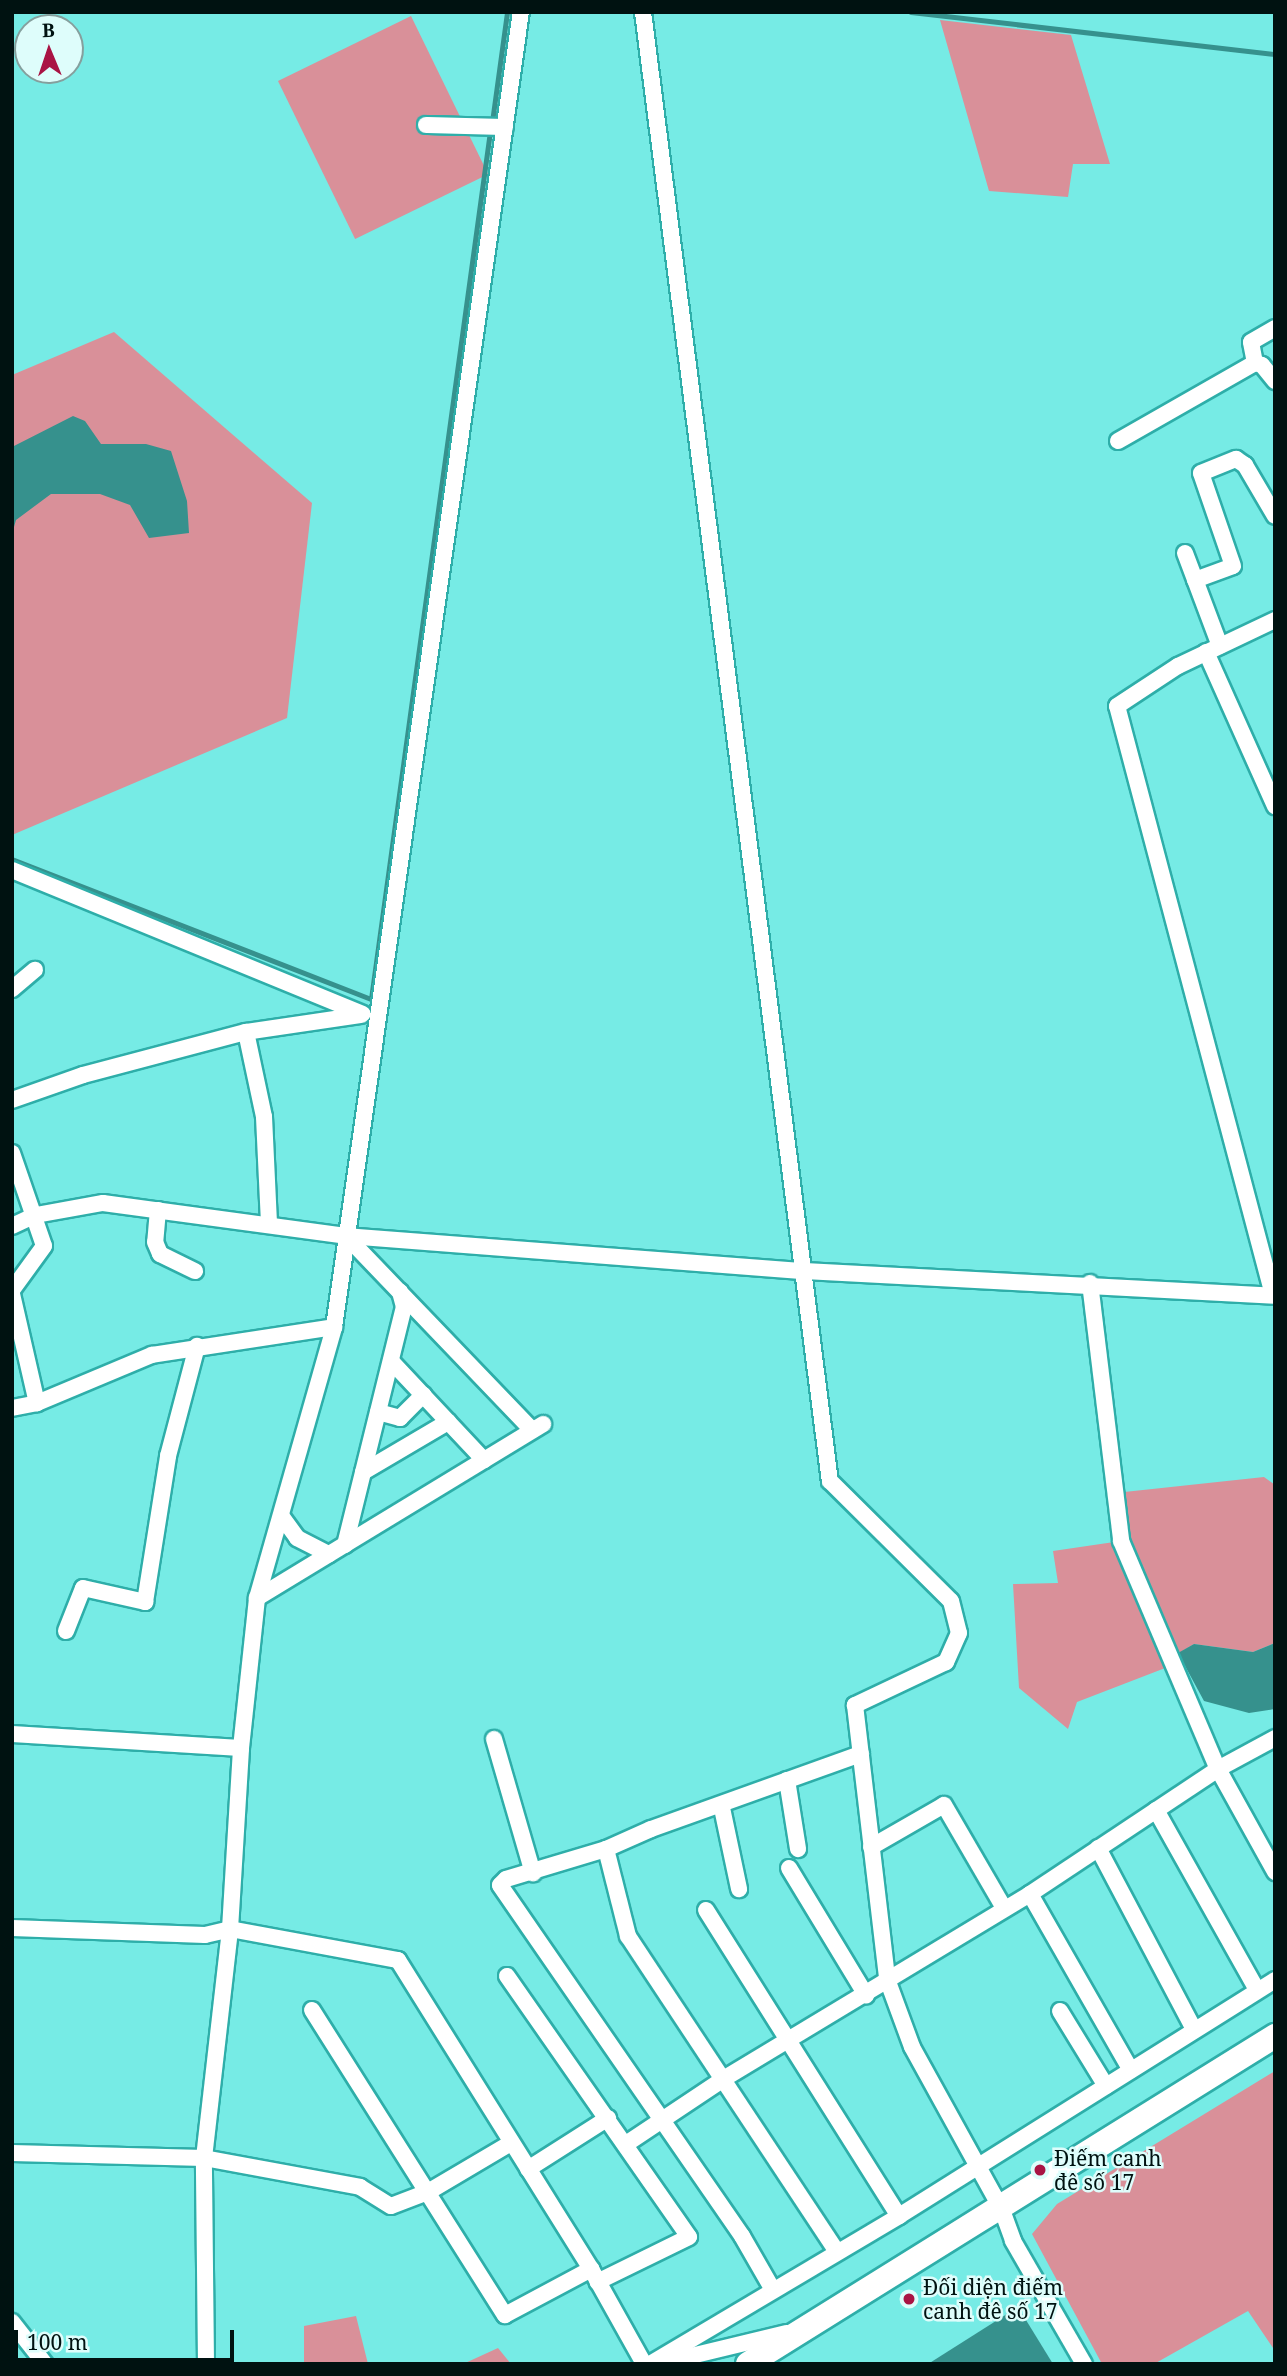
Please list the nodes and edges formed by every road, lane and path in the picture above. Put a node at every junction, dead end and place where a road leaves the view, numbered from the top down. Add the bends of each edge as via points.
1 (522, 12) edge
2 (643, 12) edge
3 (426, 125) dead end
4 (496, 127) junction
5 (1275, 328) edge
6 (1255, 363) junction
7 (1275, 381) edge
8 (1118, 441) dead end
9 (1275, 516) edge
10 (1185, 553) dead end
11 (1195, 580) junction
12 (1275, 621) edge
13 (1213, 649) junction
14 (1275, 806) edge
15 (12, 870) edge
16 (35, 970) dead end
17 (12, 989) edge
18 (370, 1015) junction
19 (246, 1032) junction
20 (12, 1100) edge
21 (12, 1153) edge
22 (158, 1210) junction
23 (36, 1215) junction
24 (269, 1225) junction
25 (12, 1226) edge
26 (346, 1236) junction
27 (195, 1271) dead end
28 (803, 1271) junction
29 (1090, 1283) junction
30 (12, 1292) edge
31 (400, 1292) junction
32 (1274, 1295) edge
33 (334, 1327) junction
34 (197, 1346) junction
35 (391, 1361) junction
36 (423, 1395) junction
37 (37, 1403) junction
38 (12, 1408) edge
39 (378, 1412) junction
40 (400, 1418) junction
41 (448, 1422) junction
42 (411, 1444) junction
43 (484, 1460) junction
44 (363, 1472) junction
45 (282, 1517) junction
46 (345, 1545) junction
47 (329, 1554) junction
48 (257, 1598) junction
49 (66, 1631) dead end
50 (12, 1734) edge
51 (1275, 1738) edge
52 (494, 1739) dead end
53 (241, 1748) junction
54 (861, 1754) junction
55 (1218, 1769) junction
56 (787, 1780) junction
57 (722, 1808) junction
58 (1156, 1810) junction
59 (871, 1847) junction
60 (1098, 1848) junction
61 (606, 1849) junction
62 (798, 1849) dead end
63 (789, 1868) dead end
64 (1275, 1872) edge
65 (533, 1873) junction
66 (739, 1889) dead end
67 (1030, 1894) junction
68 (1004, 1908) junction
69 (706, 1910) dead end
70 (12, 1928) edge
71 (230, 1929) junction
72 (507, 1976) dead end
73 (887, 1979) junction
74 (1275, 1980) edge
75 (1257, 1990) junction
76 (866, 1995) junction
77 (312, 2010) dead end
78 (1059, 2011) dead end
79 (1194, 2029) junction
80 (1275, 2036) edge
81 (787, 2040) junction
82 (1131, 2070) junction
83 (725, 2078) junction
84 (1106, 2086) junction
85 (608, 2118) junction
86 (662, 2119) junction
87 (511, 2143) junction
88 (626, 2144) junction
89 (12, 2153) edge
90 (204, 2158) junction
91 (978, 2164) junction
92 (527, 2169) junction
93 (428, 2192) junction
94 (1002, 2210) junction
95 (899, 2216) junction
96 (837, 2252) junction
97 (594, 2276) junction
98 (773, 2290) junction
99 (12, 2322) edge
100 (806, 2329) junction
101 (46, 2364) edge
102 (206, 2364) edge
103 (644, 2364) edge
104 (650, 2364) edge
105 (656, 2364) edge
106 (748, 2364) edge
107 (1084, 2364) edge

1 - 4 street
2 - 28 street
3 - 4 street
4 - 18 street
5 - 6 street via 1251,342
6 - 7 street
6 - 8 street
9 - 11 street via 1250,471 1236,459 1201,473 1225,531 1233,566
10 - 11 street
11 - 13 street
12 - 13 street
13 - 14 street
13 - 32 street via 1137,690 1117,706
15 - 18 street
16 - 17 street
18 - 19 street
18 - 26 street
19 - 20 street via 83,1075
19 - 24 street via 255,1059 265,1129
21 - 23 street
22 - 23 street via 103,1203
22 - 24 street
22 - 27 street via 155,1242 160,1254
23 - 25 street
23 - 30 street via 44,1246
24 - 26 street
26 - 28 street
26 - 31 street
26 - 33 street
28 - 29 street
28 - 54 street via 830,1481 951,1601 959,1633 946,1662 855,1705
29 - 32 street
29 - 55 street via 1121,1541
30 - 37 street
31 - 35 street via 404,1307
31 - 43 street via 537,1427
33 - 34 street
33 - 45 street
34 - 37 street via 152,1354
34 - 49 street via 168,1456 145,1602 83,1588
35 - 36 street
35 - 39 street
36 - 40 street
36 - 41 street
37 - 38 street
39 - 40 street
39 - 44 street
40 - 42 street
41 - 42 street
41 - 43 street
42 - 44 street
43 - 46 street
44 - 46 street
45 - 47 street via 297,1538
45 - 48 street
46 - 47 street
47 - 48 street
48 - 53 street
50 - 53 street
51 - 55 street
52 - 65 street
53 - 71 street
54 - 56 street
54 - 59 street
55 - 58 street
55 - 64 street
56 - 57 street
56 - 62 street
57 - 61 street via 683,1818
57 - 66 street
58 - 60 street
58 - 75 street
59 - 68 street via 944,1805
59 - 73 street
60 - 67 street
60 - 79 street
61 - 65 street
61 - 83 street via 628,1936
63 - 76 street
65 - 86 street via 506,1879 501,1888
67 - 68 street
67 - 82 street
68 - 73 street
69 - 81 street
70 - 71 street via 205,1935
71 - 87 street via 398,1960
71 - 90 street
72 - 85 street
73 - 76 street
73 - 91 street via 912,2047
74 - 75 street
75 - 79 street
76 - 81 street
77 - 93 street
78 - 84 street
79 - 82 street
80 - 94 main road
81 - 83 street
81 - 95 street
82 - 84 street
83 - 86 street
83 - 96 street
84 - 91 street
85 - 88 street
85 - 92 street
86 - 88 street
86 - 98 street
87 - 92 street
87 - 93 street
88 - 97 street via 689,2237
89 - 90 street
90 - 93 street via 360,2187 391,2206
90 - 102 street
91 - 94 street
91 - 95 street
92 - 97 street
93 - 97 street via 505,2315
94 - 100 main road
94 - 107 street via 1013,2241
95 - 96 street
96 - 98 street
97 - 103 street
98 - 104 street
99 - 101 street
100 - 105 street
100 - 106 main road

